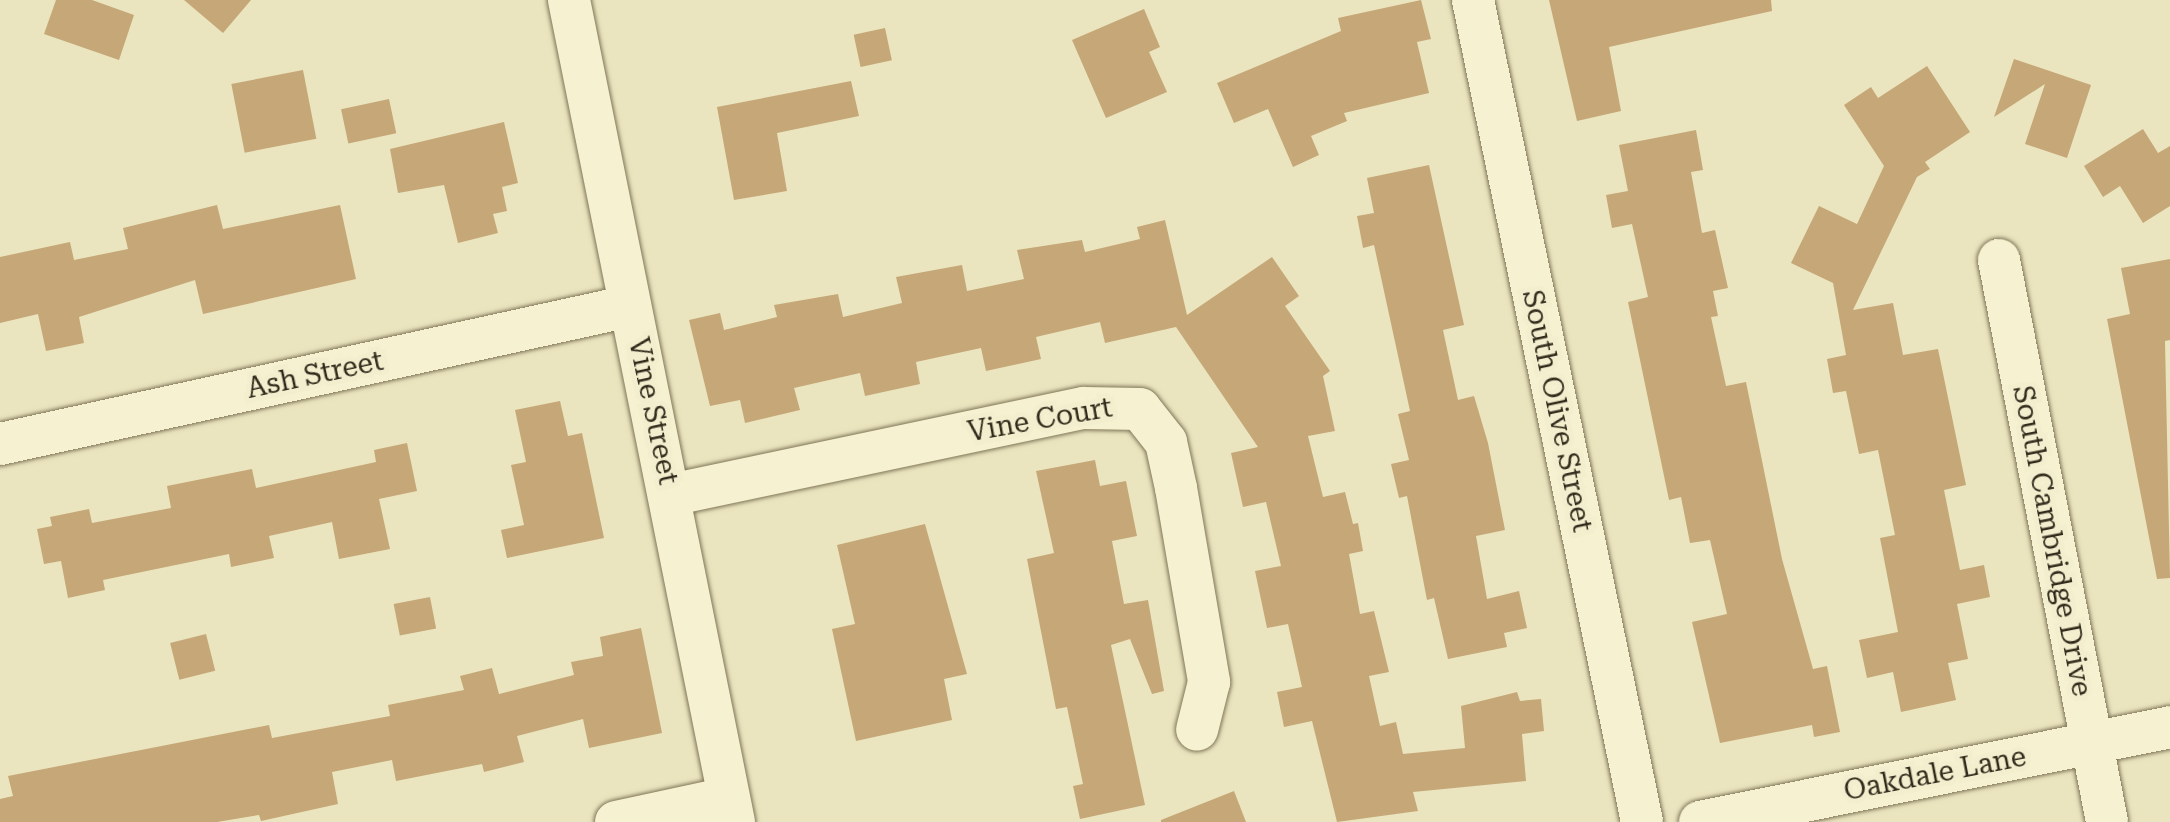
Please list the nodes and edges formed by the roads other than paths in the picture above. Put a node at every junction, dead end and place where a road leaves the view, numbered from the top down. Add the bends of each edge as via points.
1 (568, 0) edge
2 (1473, 0) edge
3 (1998, 260) dead end
4 (630, 306) junction
5 (0, 444) edge
6 (670, 495) junction
7 (2170, 727) edge
8 (1196, 730) dead end
9 (2091, 743) junction
10 (731, 810) edge
11 (616, 822) edge
12 (1642, 822) edge
13 (1700, 822) edge
14 (2106, 822) edge

1 - 4 street, Vine Street
2 - 12 street, South Olive Street
3 - 9 street, South Cambridge Drive
4 - 5 street, Ash Street
4 - 6 street, Vine Street
6 - 8 street, Vine Court via 1084,408 1140,409 1166,442 1179,508 1209,682
6 - 10 street, Vine Street
7 - 9 street, Oakdale Lane
9 - 13 street, Oakdale Lane
9 - 14 street, South Cambridge Drive
10 - 11 street

